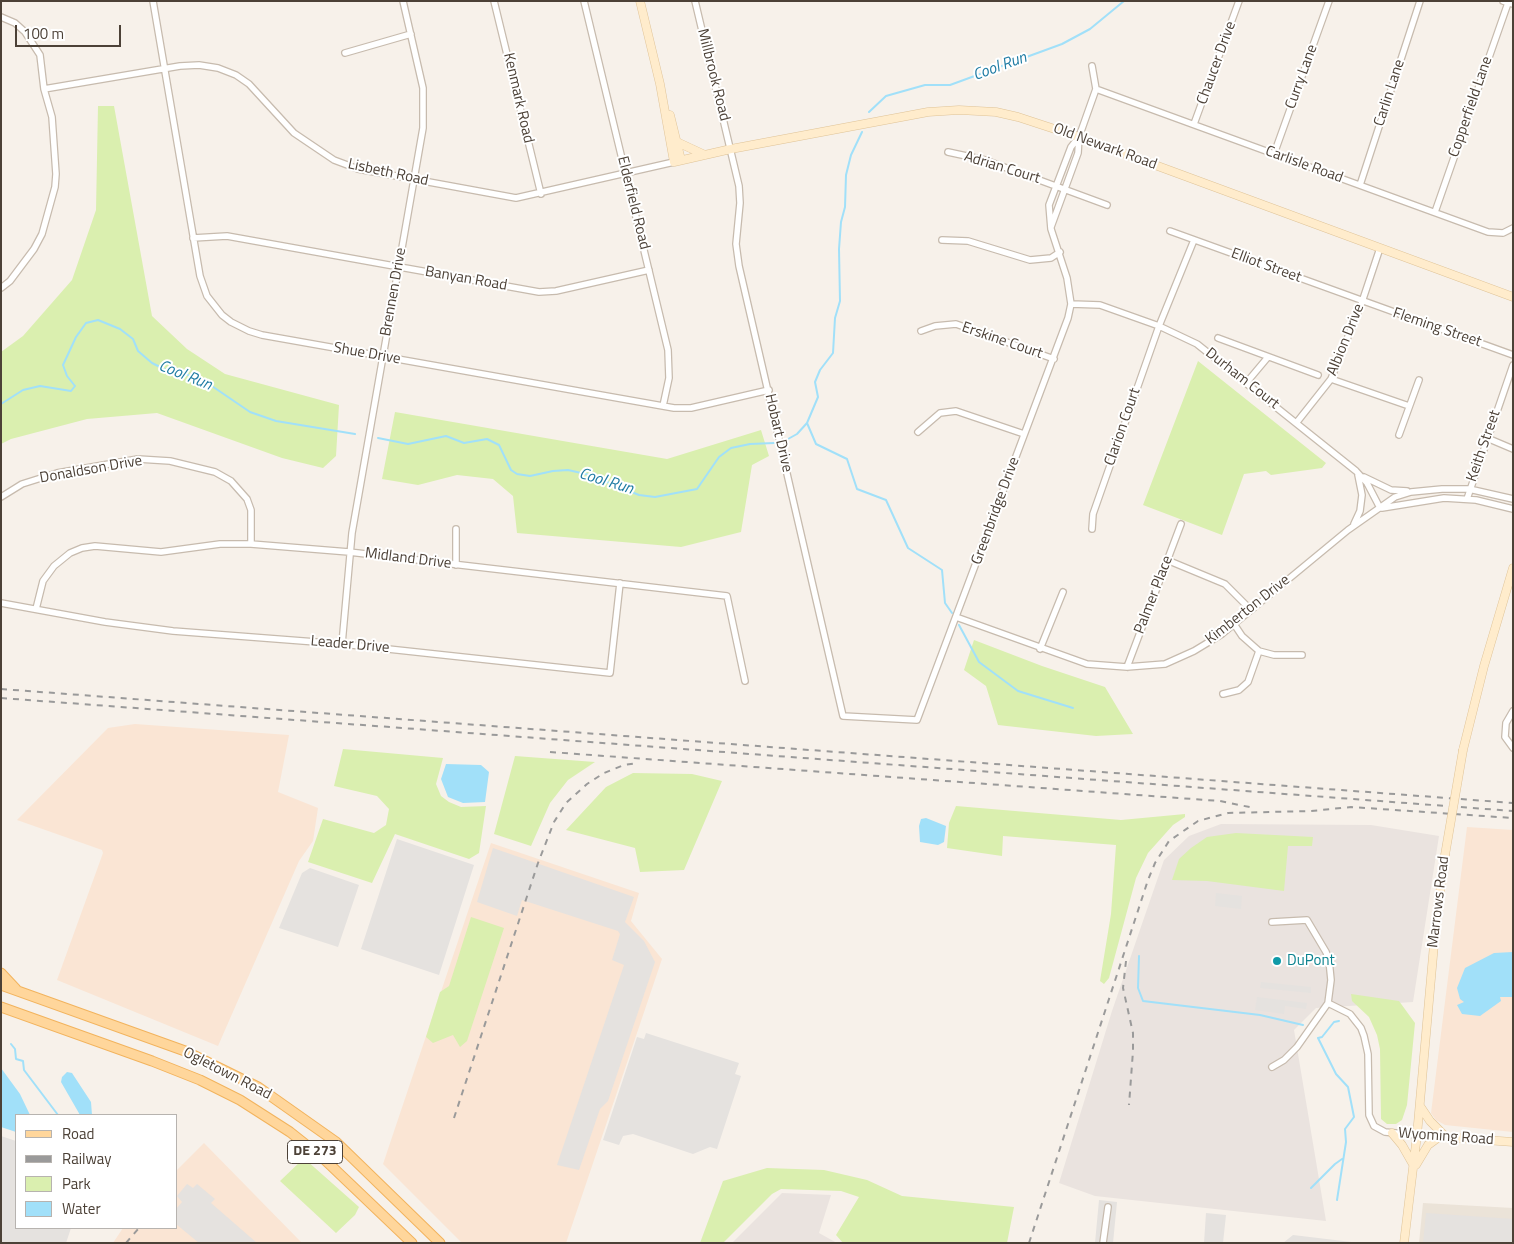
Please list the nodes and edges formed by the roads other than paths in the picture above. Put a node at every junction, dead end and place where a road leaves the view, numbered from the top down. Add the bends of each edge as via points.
1 (153, 1) edge
2 (403, 1) edge
3 (494, 1) edge
4 (584, 1) edge
5 (640, 1) edge
6 (695, 1) edge
7 (1239, 1) edge
8 (1329, 1) edge
9 (1420, 1) edge
10 (1508, 3) edge
11 (1, 17) edge
12 (411, 34) junction
13 (346, 53) dead end
14 (1092, 66) dead end
15 (164, 68) junction
16 (660, 84) junction
17 (44, 89) junction
18 (1096, 89) junction
19 (1194, 124) junction
20 (1079, 136) junction
21 (677, 142) junction
22 (731, 149) junction
23 (948, 152) dead end
24 (1274, 154) junction
25 (704, 155) junction
26 (677, 161) junction
27 (626, 173) junction
28 (414, 180) junction
29 (1360, 185) junction
30 (1056, 186) junction
31 (1064, 189) junction
32 (541, 194) junction
33 (1107, 205) dead end
34 (1435, 212) junction
35 (1513, 228) edge
36 (1051, 230) junction
37 (1170, 231) dead end
38 (193, 238) junction
39 (942, 240) dead end
40 (1194, 240) junction
41 (1380, 248) junction
42 (1060, 252) junction
43 (399, 267) junction
44 (649, 270) junction
45 (1, 288) edge
46 (1513, 297) edge
47 (1362, 302) junction
48 (1071, 304) junction
49 (1159, 326) junction
50 (921, 331) dead end
51 (1218, 338) dead end
52 (1513, 355) edge
53 (383, 356) junction
54 (1268, 357) junction
55 (1054, 359) junction
56 (1513, 365) edge
57 (1318, 375) dead end
58 (1331, 379) junction
59 (1419, 380) dead end
60 (1247, 382) junction
61 (769, 390) junction
62 (663, 406) junction
63 (1409, 406) junction
64 (1296, 422) junction
65 (918, 432) dead end
66 (1024, 434) junction
67 (1399, 435) dead end
68 (1487, 438) junction
69 (1513, 449) edge
70 (1356, 471) junction
71 (1469, 489) junction
72 (1417, 492) junction
73 (1, 497) edge
74 (1467, 498) junction
75 (1513, 499) edge
76 (1380, 508) junction
77 (1513, 509) edge
78 (1181, 524) dead end
79 (1352, 527) junction
80 (1092, 528) dead end
81 (456, 529) dead end
82 (251, 544) junction
83 (349, 552) junction
84 (1167, 560) junction
85 (456, 565) junction
86 (1513, 568) edge
87 (620, 583) junction
88 (1063, 592) dead end
89 (1, 603) edge
90 (36, 608) junction
91 (1251, 610) junction
92 (956, 617) junction
93 (1234, 624) junction
94 (342, 644) junction
95 (1040, 649) junction
96 (1258, 651) junction
97 (1302, 655) dead end
98 (1127, 667) junction
99 (745, 680) dead end
100 (1223, 694) dead end
101 (1513, 710) edge
102 (843, 716) joint
103 (1513, 748) edge
104 (1272, 922) dead end
105 (1, 973) edge
106 (1, 985) edge
107 (18, 991) junction
108 (1328, 1003) junction
109 (1, 1007) edge
110 (13, 1011) junction
111 (1, 1012) edge
112 (1272, 1067) dead end
113 (1420, 1106) junction
114 (1392, 1133) junction
115 (1417, 1135) junction
116 (1443, 1137) junction
117 (1513, 1142) edge
118 (1413, 1167) junction
119 (1108, 1207) dead end
120 (383, 1214) junction
121 (420, 1223) junction
122 (412, 1243) edge
123 (420, 1243) edge
124 (440, 1243) edge
125 (446, 1243) edge
126 (1104, 1243) edge
127 (1404, 1243) edge

1 - 15 street, Shue Drive
2 - 12 street, Brennen Drive
3 - 32 street, Kenmark Road
4 - 27 street, Elderfield Road
5 - 16 street
6 - 22 street, Millbrook Road
7 - 19 street, Chaucer Drive
8 - 24 street, Curry Lane
9 - 29 street, Carlin Lane
10 - 34 street, Copperfield Lane
11 - 17 street via 15,22 40,54
12 - 13 street
12 - 28 street, Brennen Drive via 424,102
14 - 18 street
15 - 17 street, Lisbeth Road
15 - 28 street, Lisbeth Road via 200,65 236,75 256,90 294,133 322,154 358,169
15 - 38 street, Shue Drive
16 - 21 street
16 - 26 street
17 - 45 street via 52,117 55,187 42,234 29,256
18 - 19 street, Carlisle Road
18 - 20 street
19 - 24 street, Carlisle Road
20 - 22 street, Old Newark Road via 1018,116 959,110 928,112
20 - 30 street, Greenbridge Drive via 1070,146
20 - 31 street via 1078,153
20 - 41 street, Old Newark Road
21 - 25 street
21 - 26 street
22 - 25 street, Old Newark Road
22 - 61 street, Hobart Drive via 740,203 737,254
23 - 30 street, Adrian Court via 985,160
24 - 29 street, Carlisle Road
25 - 26 street, Old Newark Road
26 - 27 street, Lisbeth Road
27 - 32 street, Lisbeth Road
27 - 44 street, Elderfield Road
28 - 32 street, Lisbeth Road via 516,198
28 - 43 street, Brennen Drive
29 - 34 street, Carlisle Road
30 - 31 street, Adrian Court
30 - 36 street, Greenbridge Drive via 1049,205
31 - 33 street, Adrian Court
31 - 36 street
34 - 35 street, Carlisle Road via 1488,232 1503,233
36 - 42 street, Greenbridge Drive
37 - 40 street, Elliot Street
38 - 43 street, Banyan Road via 227,236
38 - 53 street, Shue Drive via 207,296 222,315 236,325 262,335
39 - 42 street via 968,241 1030,260 1051,258
40 - 47 street, Elliot Street
40 - 49 street, Clarion Court
41 - 46 street, Old Newark Road
41 - 47 street, Albion Drive
42 - 48 street, Greenbridge Drive
43 - 44 street, Banyan Road via 546,292
43 - 53 street, Brennen Drive
44 - 62 street, Elderfield Road via 668,350 669,378
47 - 52 street, Fleming Street
47 - 58 street, Albion Drive
48 - 49 street, Durham Court via 1100,305
48 - 55 street, Greenbridge Drive
49 - 60 street, Durham Court via 1197,344
49 - 80 street, Clarion Court via 1093,514
50 - 55 street, Erskine Court via 956,324
51 - 54 street
53 - 62 street, Shue Drive
53 - 83 street, Brennen Drive
54 - 57 street
54 - 60 street
55 - 66 street, Greenbridge Drive
56 - 68 street, Keith Street
58 - 63 street
58 - 64 street, Albion Drive
59 - 63 street
60 - 64 street, Durham Court
61 - 62 street, Shue Drive via 691,408
61 - 102 street, Hobart Drive
63 - 67 street
64 - 70 street, Durham Court
65 - 66 street via 940,413 956,411
66 - 92 street, Greenbridge Drive
68 - 69 street
68 - 71 street, Keith Street
70 - 72 street via 1391,490
70 - 76 street, Durham Court via 1367,483
70 - 79 street via 1362,495 1358,519
71 - 72 street, Kimberton Drive via 1442,488
71 - 74 street, Keith Street
71 - 75 street, Kimberton Drive
72 - 76 street, Kimberton Drive via 1402,494
73 - 82 street, Donaldson Drive via 22,484 56,473 138,459 170,461 215,472 232,481 247,499 251,510
74 - 76 street, Kimberton Drive via 1444,498
74 - 77 street, Kimberton Drive
76 - 79 street, Kimberton Drive
78 - 84 street, Palmer Place
79 - 91 street, Kimberton Drive
81 - 85 street
82 - 83 street, Midland Drive
82 - 90 street, Midland Drive via 220,544 161,552 95,546 82,548 54,566 43,581
83 - 85 street, Midland Drive
83 - 94 street, Brennen Drive
84 - 91 street via 1226,584
84 - 98 street, Palmer Place
85 - 87 street, Midland Drive
86 - 113 street, Marrows Road, bridge via 1463,750 1434,939
87 - 94 street, Leader Drive via 610,673
87 - 99 street, Midland Drive via 727,596
88 - 95 street
89 - 90 street, Leader Drive
90 - 94 street, Leader Drive via 173,631
91 - 93 street, Kimberton Drive
92 - 95 street, Kimberton Drive
92 - 102 street, Greenbridge Drive via 917,720
93 - 96 street
93 - 98 street, Kimberton Drive via 1210,642 1165,664
95 - 98 street, Kimberton Drive via 1087,664
96 - 97 street
96 - 100 street via 1248,682 1238,690
101 - 103 street via 1506,723 1505,737
104 - 108 street via 1307,920 1330,960
105 - 107 main road
106 - 107 main road, Ogletown Road / DE 273
107 - 121 main road, Ogletown Road / DE 273 via 185,1051 258,1087 336,1142
108 - 112 street via 1297,1047
108 - 114 street, Wyoming Road via 1350,1014 1361,1028 1368,1054 1368,1115 1374,1126
109 - 110 main road, Ogletown Road / DE 273
110 - 111 main road
110 - 120 main road, Ogletown Road / DE 273 via 161,1064 232,1096 301,1141
113 - 115 street, Marrows Road
113 - 116 street
114 - 115 street, Wyoming Road
114 - 118 street
115 - 116 street, Wyoming Road
115 - 118 street, Marrows Road
116 - 117 street, Wyoming Road
116 - 118 street via 1428,1145
118 - 127 street, Marrows Road
119 - 126 street
120 - 122 main road, Ogletown Road / DE 273
120 - 123 main road via 405,1228
121 - 124 main road, Ogletown Road / DE 273
121 - 125 main road

